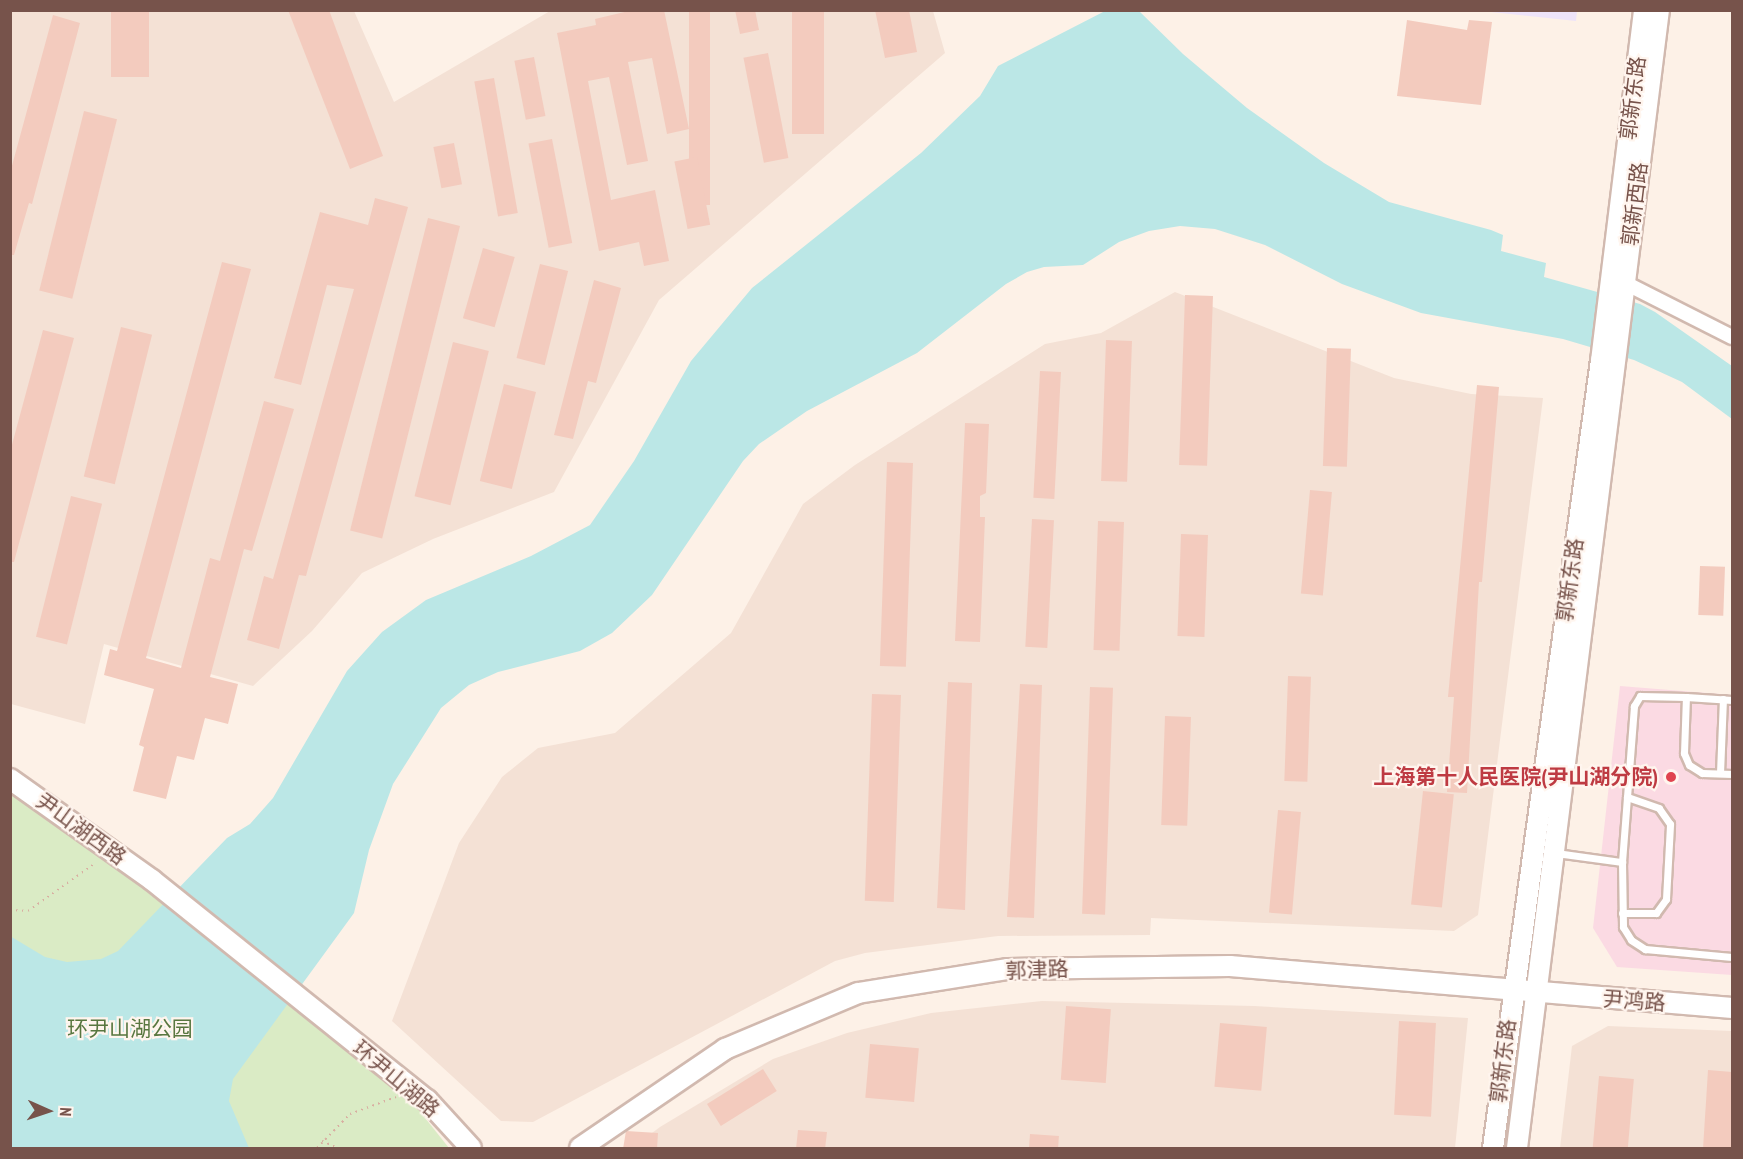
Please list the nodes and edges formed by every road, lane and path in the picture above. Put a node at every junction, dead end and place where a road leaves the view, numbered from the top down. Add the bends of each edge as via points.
1 (1644, 10) edge
2 (1659, 10) edge
3 (1620, 286) junction
4 (1732, 337) edge
5 (1609, 362) junction
6 (1686, 697) junction
7 (1723, 699) junction
8 (1732, 700) edge
9 (1720, 773) junction
10 (1732, 774) edge
11 (10, 779) edge
12 (1627, 797) junction
13 (1554, 852) junction
14 (1622, 862) junction
15 (94, 864) dead end
16 (10, 910) edge
17 (1622, 913) junction
18 (1732, 957) edge
19 (1512, 991) junction
20 (1536, 994) junction
21 (1732, 1008) edge
22 (318, 1014) joint
23 (396, 1097) dead end
24 (322, 1141) junction
25 (317, 1149) edge
26 (338, 1149) edge
27 (471, 1149) edge
28 (580, 1149) edge
29 (1493, 1149) edge
30 (1517, 1149) edge

1 - 3 main road, 郭新东路
2 - 3 main road, 郭新西路
3 - 4 street
3 - 5 main road, 郭新东路
5 - 13 main road, 郭新东路
5 - 19 main road, 郭新东路
6 - 7 lane
6 - 9 lane via 1684,753 1689,765 1702,772
6 - 12 lane via 1640,696 1634,706
7 - 8 lane
7 - 9 lane
9 - 10 lane
11 - 22 main road, 尹山湖西路 via 152,880
12 - 14 lane
12 - 17 lane via 1659,808 1670,824 1666,899 1656,913
13 - 14 lane
13 - 20 main road, 郭新东路
14 - 17 lane
15 - 16 path via 28,911
17 - 18 lane via 1631,940 1645,949
19 - 20 main road, 郭津路
19 - 28 main road, 郭津路 via 1230,966 1008,969 858,993 725,1049
19 - 29 main road, 郭新东路
20 - 21 main road, 尹鸿路
20 - 30 main road, 郭新东路
22 - 27 main road, 环尹山湖路 via 427,1100
23 - 24 path via 350,1114
24 - 25 path
24 - 26 path

